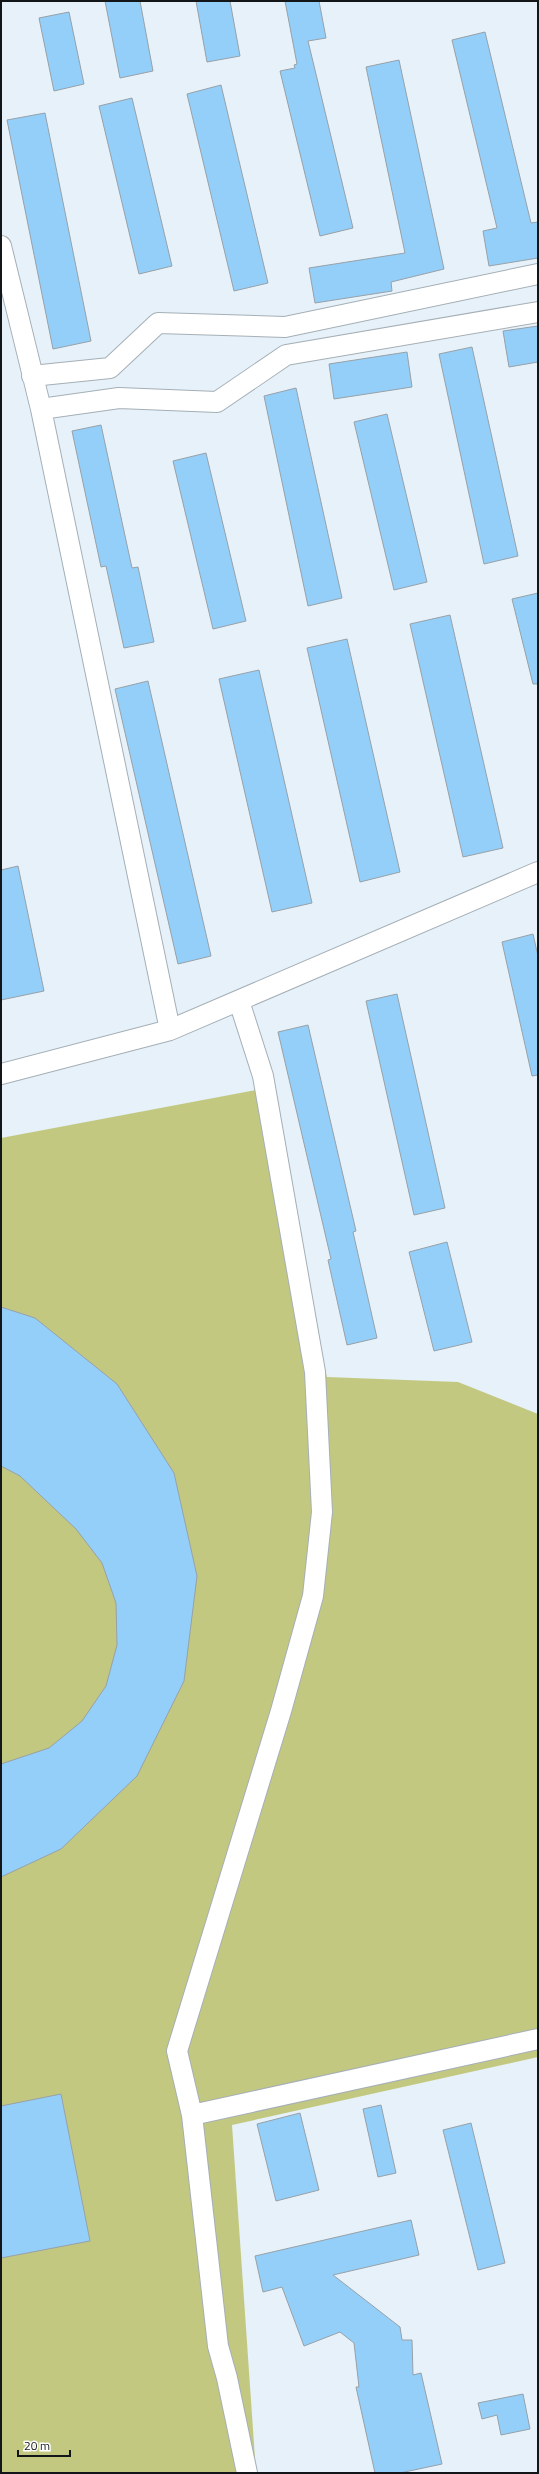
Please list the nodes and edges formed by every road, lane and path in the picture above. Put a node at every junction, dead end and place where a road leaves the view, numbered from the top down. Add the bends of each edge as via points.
1 (1, 246) edge
2 (538, 274) edge
3 (538, 312) edge
4 (32, 376) junction
5 (41, 409) junction
6 (538, 872) edge
7 (239, 1001) junction
8 (170, 1030) junction
9 (1, 1074) edge
10 (538, 2039) edge
11 (192, 2115) junction
12 (247, 2473) edge

1 - 4 street
2 - 4 street via 285,327 158,323 110,368
3 - 5 street via 286,355 217,402 119,398
4 - 5 street
5 - 8 street
6 - 7 street
7 - 8 street
7 - 11 street via 263,1076 315,1372 322,1512 313,1596 281,1711 177,2051
8 - 9 street
10 - 11 street
11 - 12 street via 218,2346

